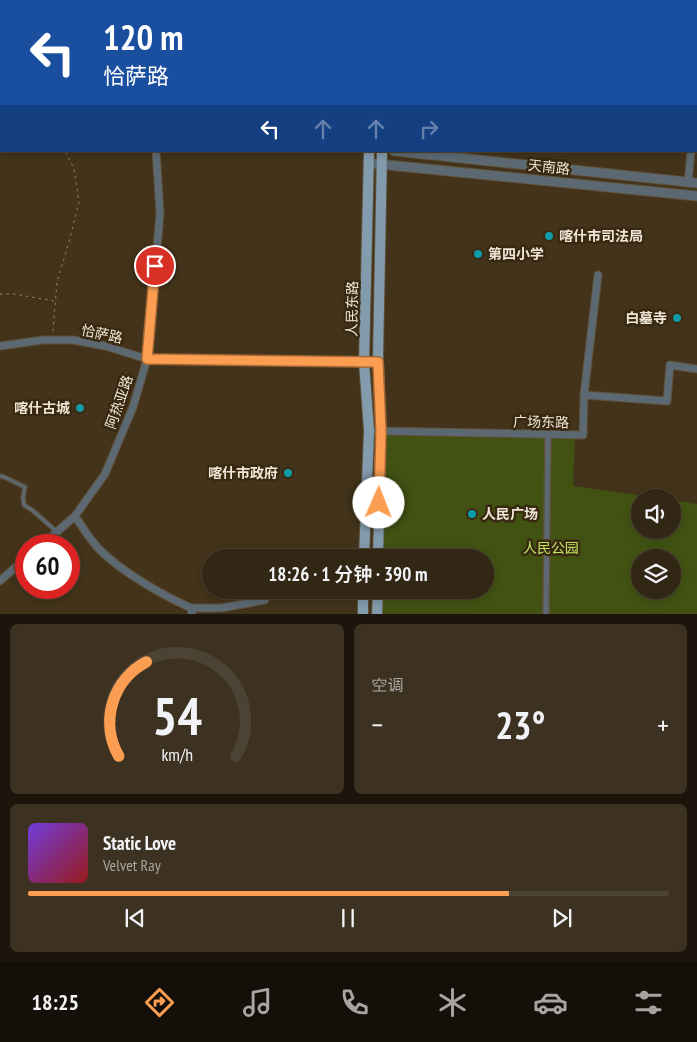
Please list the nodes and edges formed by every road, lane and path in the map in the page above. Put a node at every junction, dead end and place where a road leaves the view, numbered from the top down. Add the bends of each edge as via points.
1 (66, 152) edge
2 (156, 152) edge
3 (368, 152) edge
4 (382, 152) edge
5 (403, 152) edge
6 (691, 152) edge
7 (368, 163) junction
8 (382, 164) junction
9 (692, 183) edge
10 (697, 196) edge
11 (598, 276) dead end
12 (0, 294) edge
13 (55, 302) junction
14 (52, 340) junction
15 (0, 346) edge
16 (147, 359) junction
17 (364, 362) junction
18 (378, 362) junction
19 (697, 368) edge
20 (584, 395) junction
21 (369, 431) junction
22 (381, 431) junction
23 (548, 434) junction
24 (0, 476) edge
25 (75, 516) junction
26 (57, 532) junction
27 (55, 534) edge
28 (364, 549) edge
29 (378, 549) edge
30 (15, 568) edge
31 (0, 581) edge
32 (363, 599) edge
33 (378, 599) edge
34 (265, 600) dead end
35 (191, 611) edge
36 (363, 614) edge
37 (377, 614) edge
38 (546, 614) edge

1 - 13 path via 74,169 79,202 56,282
2 - 16 street, 阿热亚路 via 160,213
3 - 7 main road, 人民东路
4 - 8 main road, 人民东路
5 - 9 street, 天南路
6 - 9 street
7 - 8 street, 天南路
7 - 17 main road, 人民东路
8 - 10 street, 天南路
8 - 18 main road, 人民东路
11 - 20 street, 广场东路
12 - 13 path
13 - 14 path
14 - 15 street, 恰萨路
14 - 16 street, 恰萨路 via 105,346
16 - 17 street, 恰萨路
16 - 25 street, 阿热亚路 via 133,407 105,474
17 - 18 street, 恰萨路
17 - 21 main road, 人民东路
18 - 22 main road, 人民东路
19 - 20 street via 670,365 667,401
20 - 23 street, 广场东路 via 583,435
21 - 22 street, 广场东路
21 - 28 main road, 人民东路
22 - 23 street, 广场东路
22 - 29 main road, 人民东路
23 - 38 street
24 - 26 lane via 24,487 24,506
25 - 26 street, 阿热亚路
25 - 35 street via 101,551 129,573
26 - 27 street, 阿热亚路
30 - 31 street
32 - 36 main road
33 - 37 main road
34 - 35 street

